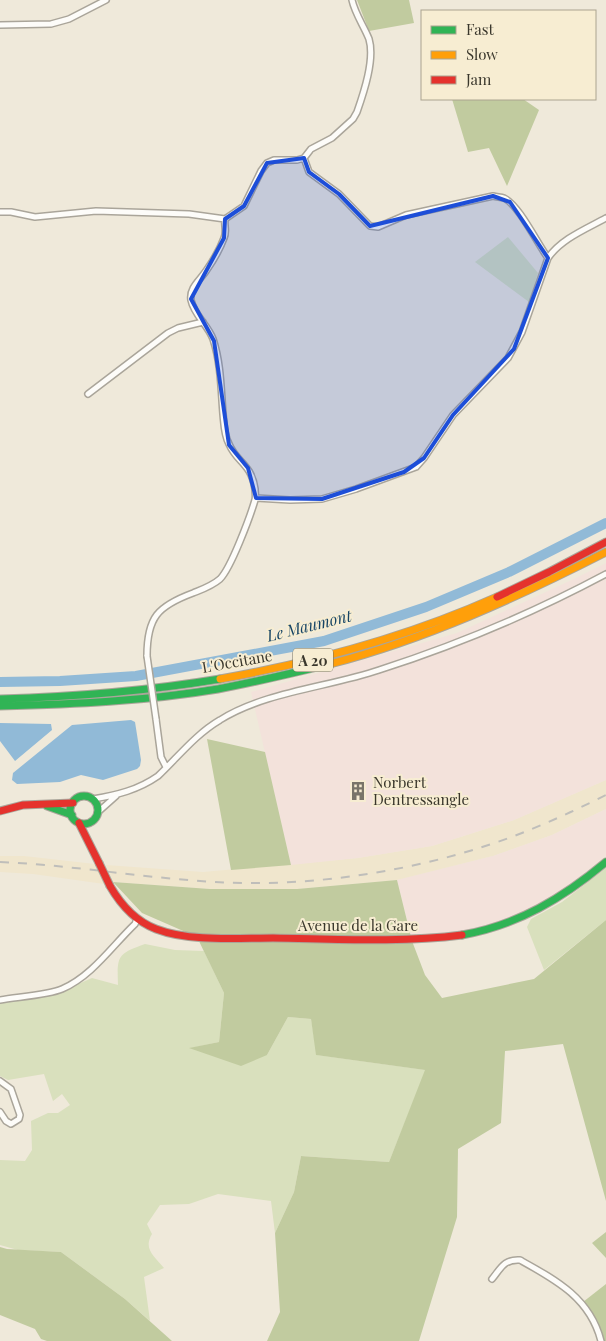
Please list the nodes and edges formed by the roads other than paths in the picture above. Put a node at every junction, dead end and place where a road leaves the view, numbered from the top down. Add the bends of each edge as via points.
1 (106, 0) edge
2 (352, 0) edge
3 (0, 25) edge
4 (304, 158) junction
5 (0, 212) edge
6 (606, 218) edge
7 (225, 219) junction
8 (548, 258) junction
9 (203, 322) junction
10 (88, 394) dead end
11 (256, 498) junction
12 (606, 542) edge
13 (606, 552) edge
14 (606, 574) edge
15 (0, 699) edge
16 (0, 706) edge
17 (166, 768) junction
18 (118, 795) junction
19 (93, 799) junction
20 (73, 803) junction
21 (44, 805) junction
22 (0, 811) edge
23 (98, 812) junction
24 (72, 815) junction
25 (91, 822) junction
26 (79, 823) junction
27 (91, 845) junction
28 (606, 862) edge
29 (137, 919) junction
30 (0, 1000) edge
31 (0, 1081) edge
32 (0, 1112) edge
33 (492, 1280) dead end
34 (601, 1341) edge

1 - 3 street via 52,24
2 - 4 street via 371,49 362,97 353,119 332,138 311,148
4 - 7 street via 274,160 267,164 244,206
4 - 8 street via 308,172 339,194 370,226 378,227 406,215 493,196 503,197 517,209
5 - 7 street via 35,217 96,211 170,213
6 - 8 street via 566,240
7 - 9 street via 224,238 191,292 194,308
8 - 11 street via 514,349 453,415 416,467 322,499
9 - 10 street via 168,333
9 - 11 street via 214,341 218,361 225,432 229,445 254,480
11 - 17 street, bridge via 227,570 214,584 176,599 162,609 148,631 147,656 161,758
12 - 15 main road, L'Occitane / A 20 via 492,600 336,654 228,678 159,688 88,696
13 - 16 main road, L'Occitane / A 20 via 522,594 444,627 303,670 160,697
14 - 17 street via 561,598 460,642 378,671 256,702 199,735
17 - 18 street via 138,788
18 - 19 street
18 - 23 street
19 - 20 main road via 80,797
19 - 23 main road
20 - 21 main road
20 - 24 main road
21 - 22 main road via 23,805
21 - 24 main road
23 - 25 main road
24 - 26 main road
25 - 26 main road
25 - 27 main road
26 - 27 main road, Avenue de la Gare
27 - 29 main road, Avenue de la Gare, bridge via 110,886
28 - 29 main road, Avenue de la Gare via 569,892 542,907 504,925 451,938 180,936 155,930
29 - 30 street via 74,982 60,990
31 - 32 street via 11,1090 19,1119 11,1124
33 - 34 street via 503,1264 511,1259 520,1260 572,1292 598,1327

